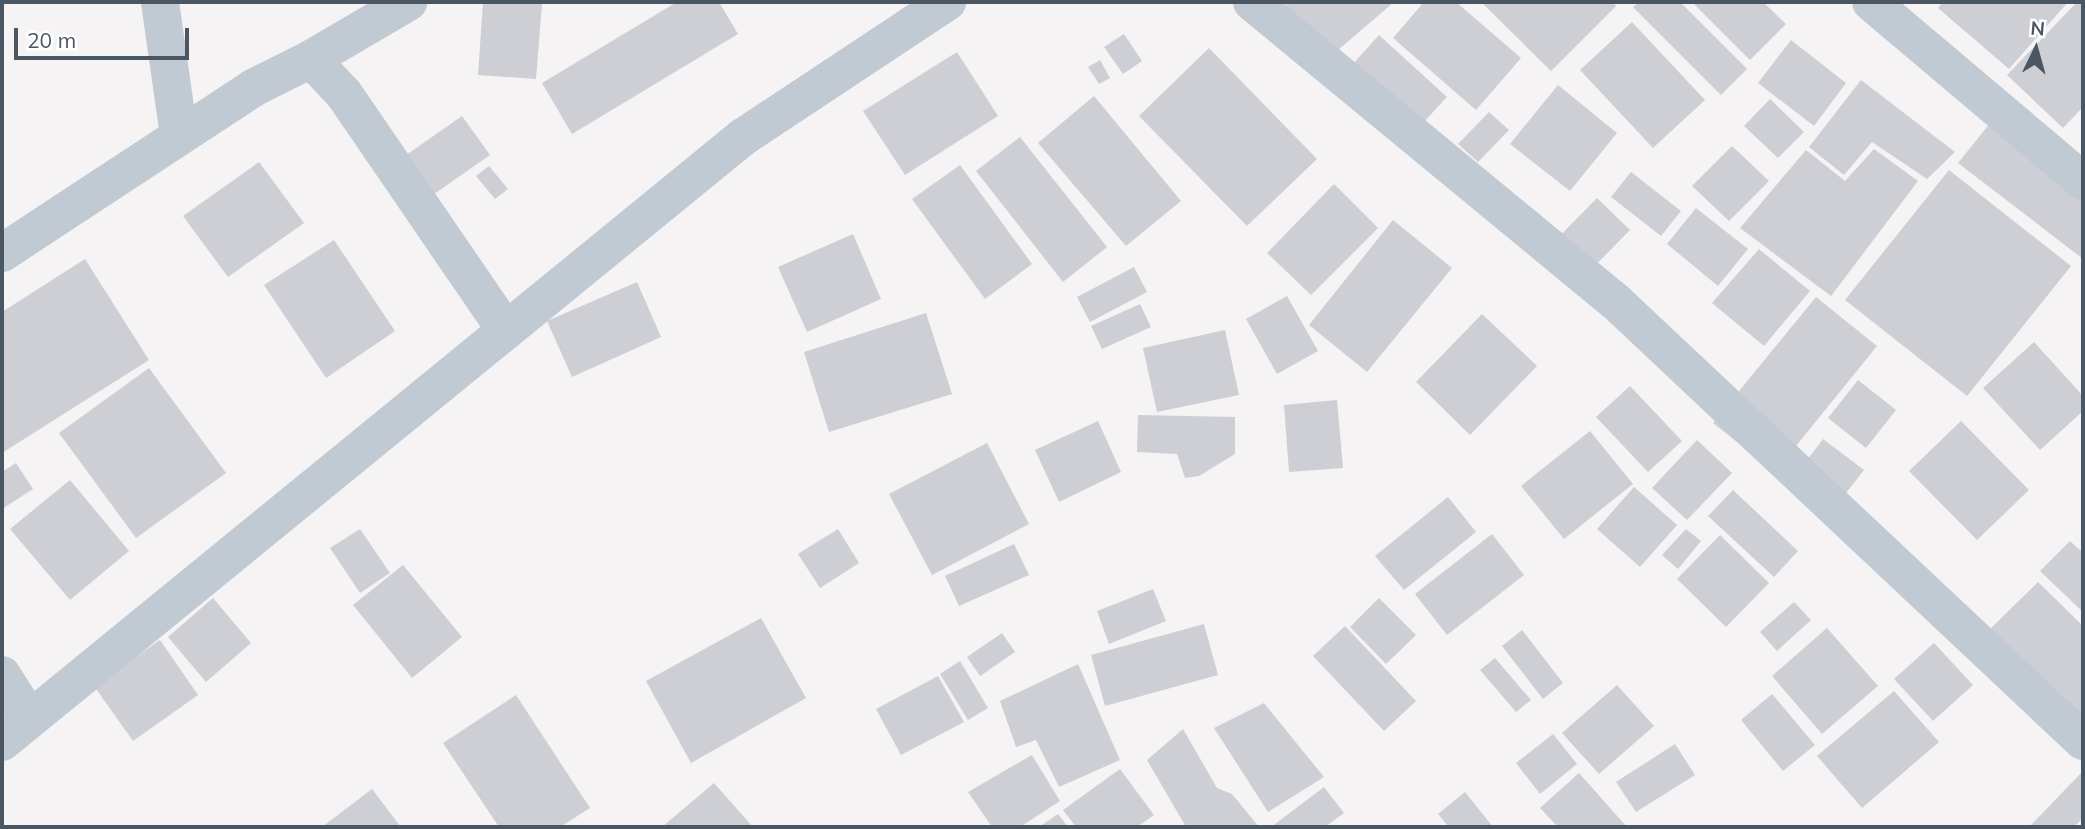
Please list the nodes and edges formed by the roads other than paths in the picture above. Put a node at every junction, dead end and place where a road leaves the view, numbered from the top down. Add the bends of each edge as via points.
1 (160, 2) edge
2 (408, 2) edge
3 (947, 2) edge
4 (1252, 2) edge
5 (1871, 2) edge
6 (312, 59) junction
7 (179, 136) junction
8 (2083, 181) edge
9 (2, 253) edge
10 (503, 328) junction
11 (2, 675) edge
12 (16, 730) edge
13 (2083, 741) edge

1 - 7 street
2 - 6 street
3 - 10 street via 743,137
4 - 13 street via 1616,302
5 - 8 street
6 - 7 street via 253,88
6 - 10 street via 344,94
7 - 9 street
10 - 12 street
11 - 12 street

